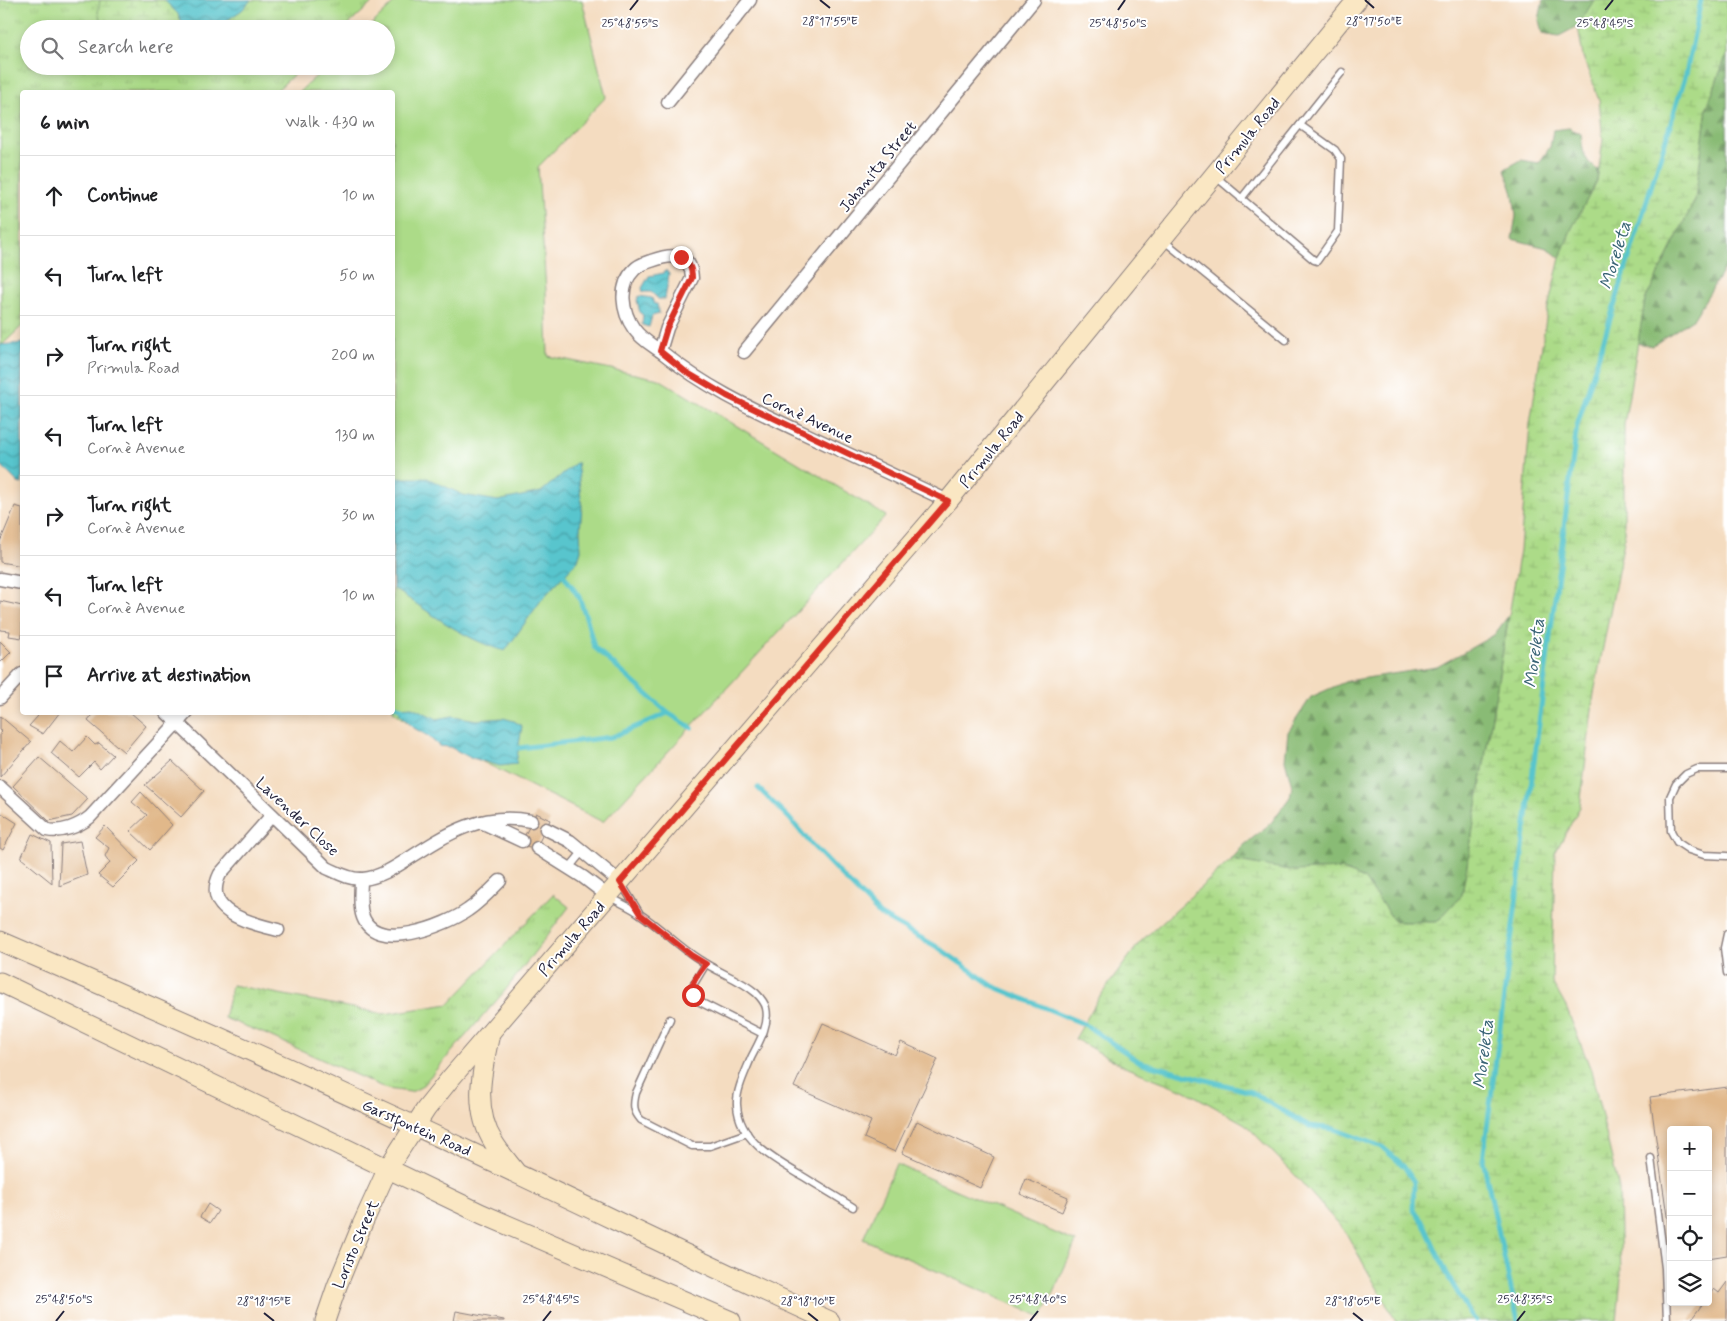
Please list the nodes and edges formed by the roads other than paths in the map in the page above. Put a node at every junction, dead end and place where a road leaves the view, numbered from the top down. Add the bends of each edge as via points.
1 (750, 0) edge
2 (1034, 0) edge
3 (1357, 0) edge
4 (1342, 72) dead end
5 (668, 102) dead end
6 (1300, 126) junction
7 (1214, 175) junction
8 (1241, 198) junction
9 (1162, 239) junction
10 (1286, 340) dead end
11 (660, 351) junction
12 (744, 352) dead end
13 (948, 501) junction
14 (0, 579) edge
15 (20, 582) edge
16 (20, 676) edge
17 (0, 698) edge
18 (169, 715) edge
19 (184, 715) edge
20 (177, 724) junction
21 (1727, 769) edge
22 (0, 787) edge
23 (272, 815) junction
24 (532, 821) dead end
25 (482, 822) junction
26 (546, 829) dead end
27 (522, 840) dead end
28 (537, 848) dead end
29 (583, 851) junction
30 (1727, 856) edge
31 (569, 868) junction
32 (361, 879) junction
33 (500, 882) dead end
34 (614, 889) junction
35 (640, 914) junction
36 (278, 930) dead end
37 (1727, 934) edge
38 (0, 941) edge
39 (706, 964) junction
40 (1727, 973) edge
41 (0, 982) edge
42 (670, 1019) dead end
43 (491, 1033) junction
44 (762, 1034) junction
45 (414, 1126) junction
46 (747, 1133) junction
47 (1651, 1158) dead end
48 (388, 1168) junction
49 (519, 1175) junction
50 (853, 1207) dead end
51 (325, 1321) edge
52 (731, 1321) edge
53 (830, 1321) edge
54 (1667, 1321) edge

1 - 5 street
2 - 12 street, Johanita Street
3 - 7 main road, Primula Road
4 - 6 lane
6 - 8 lane
6 - 8 lane via 1335,150 1341,159 1338,231 1318,260 1314,260
7 - 8 lane
7 - 9 main road, Primula Road
9 - 10 lane
9 - 13 main road, Primula Road
11 - 11 street, Cornè Avenue via 667,328 692,278 692,269 681,257 663,256 641,264 634,269 624,290 623,302 630,323 638,334
11 - 13 street, Cornè Avenue via 686,372 727,396
13 - 34 main road, Primula Road
14 - 15 street
16 - 17 street
18 - 20 street, Lavender Close
19 - 20 street
20 - 22 street via 90,817 74,827 47,830
20 - 23 street, Lavender Close
21 - 30 lane via 1696,769 1676,784 1670,797 1671,831 1677,842 1704,855
23 - 32 street, Lavender Close via 327,868
23 - 36 street via 220,874 215,892 218,901 236,917
24 - 25 street via 505,818
25 - 27 street
25 - 32 street via 451,832 387,872
26 - 29 street
28 - 31 street
29 - 31 lane
29 - 34 street
31 - 34 street
32 - 33 street via 362,915 368,924 380,932 400,935 447,922 469,909
34 - 35 lane
34 - 35 lane
34 - 43 main road, Primula Road
35 - 39 lane
37 - 40 lane via 1724,948
38 - 45 main road, Garstfontein Road
39 - 44 lane via 756,993 764,1002 767,1010
39 - 44 lane via 692,987 696,1000
41 - 48 main road
42 - 46 lane via 636,1094 635,1113 641,1120 692,1146 710,1146
43 - 45 main road, Primula Road
43 - 49 main road via 481,1077 485,1124 494,1143
44 - 46 lane via 739,1091 740,1122
45 - 48 main road, Primula Road
45 - 49 main road, Garstfontein Road
46 - 50 lane via 771,1158
47 - 54 lane via 1665,1268
48 - 51 main road, Loristo Street
48 - 52 main road via 482,1214
49 - 53 main road, Garstfontein Road

